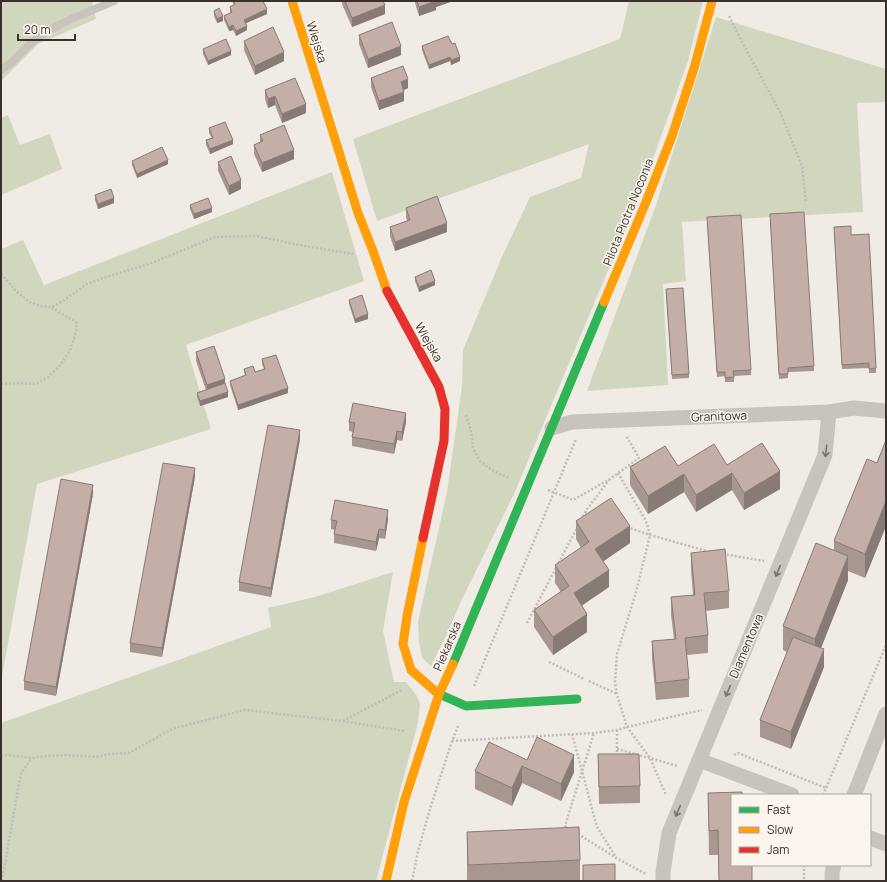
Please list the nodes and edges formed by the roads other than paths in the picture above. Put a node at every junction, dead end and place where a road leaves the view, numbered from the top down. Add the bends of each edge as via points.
1 (114, 1) edge
2 (292, 1) edge
3 (712, 1) edge
4 (1, 70) edge
5 (886, 411) edge
6 (829, 412) junction
7 (552, 428) junction
8 (439, 694) junction
9 (577, 699) dead end
10 (886, 714) edge
11 (699, 760) junction
12 (789, 794) edge
13 (854, 794) edge
14 (871, 838) edge
15 (886, 844) edge
16 (834, 866) edge
17 (656, 879) edge
18 (386, 881) edge
19 (832, 881) edge

1 - 4 lane via 47,31
2 - 8 street, Wiejska via 358,213 386,289 439,387 445,409 444,441 403,644 411,670
3 - 7 street, Pilota Piotra Noconia via 672,136
5 - 6 street, Granitowa via 854,408
6 - 7 street, Granitowa via 572,422
6 -> 11 street, Diamentowa via 826,455
7 - 8 street, Piekarska
8 - 9 street, Wiejska via 466,706
8 - 18 street, Piekarska via 404,802
10 - 13 street
11 - 12 street
11 -> 17 street, Diamentowa via 669,833 663,872
14 - 15 street
16 - 19 street

